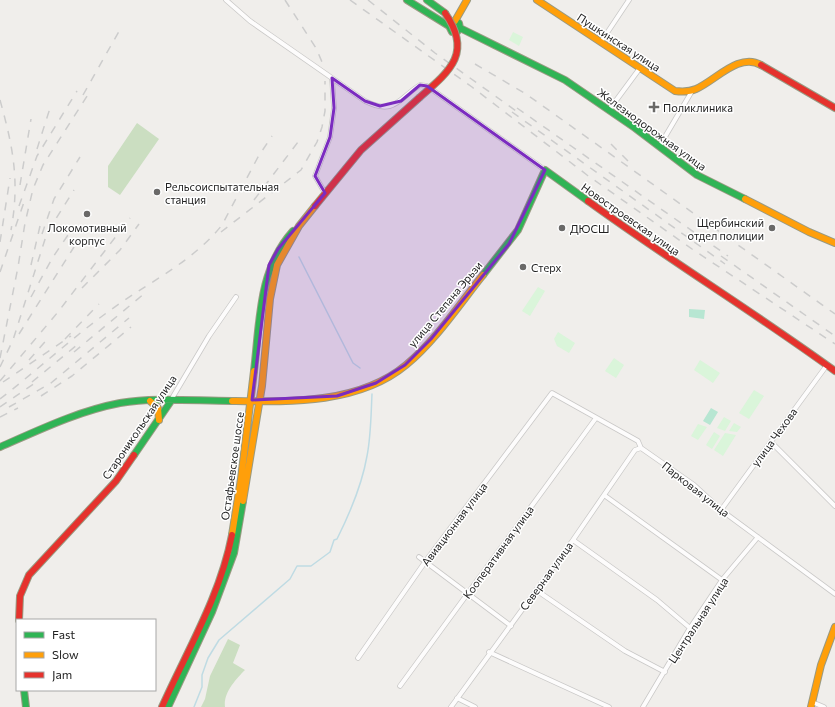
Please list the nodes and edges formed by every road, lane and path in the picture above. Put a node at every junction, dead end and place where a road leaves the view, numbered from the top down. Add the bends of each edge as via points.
1 (226, 0) edge
2 (407, 0) edge
3 (427, 0) edge
4 (467, 0) edge
5 (537, 0) edge
6 (629, 0) edge
7 (455, 21) junction
8 (449, 26) junction
9 (460, 28) junction
10 (601, 42) junction
11 (640, 68) junction
12 (332, 78) junction
13 (692, 91) junction
14 (835, 108) edge
15 (609, 110) junction
16 (659, 147) junction
17 (545, 170) junction
18 (325, 193) junction
19 (299, 226) junction
20 (835, 243) edge
21 (236, 297) dead end
22 (827, 365) junction
23 (835, 371) edge
24 (552, 393) joint
25 (252, 400) junction
26 (260, 400) junction
27 (150, 401) junction
28 (171, 401) junction
29 (596, 418) junction
30 (159, 420) junction
31 (771, 442) junction
32 (0, 447) edge
33 (642, 448) junction
34 (604, 495) junction
35 (835, 506) edge
36 (721, 510) junction
37 (758, 537) junction
38 (573, 540) junction
39 (419, 557) dead end
40 (425, 562) junction
41 (722, 580) junction
42 (536, 590) junction
43 (468, 593) junction
44 (835, 594) edge
45 (19, 619) edge
46 (511, 626) junction
47 (835, 627) edge
48 (690, 628) junction
49 (489, 652) junction
50 (358, 658) dead end
51 (665, 672) junction
52 (400, 686) dead end
53 (24, 691) edge
54 (457, 698) junction
55 (811, 705) edge
56 (26, 707) edge
57 (162, 707) edge
58 (168, 707) edge
59 (451, 707) edge
60 (475, 707) edge
61 (609, 707) edge
62 (643, 707) edge
63 (824, 707) edge

1 - 12 street via 250,21
2 - 8 main road, Железнодорожная улица
3 - 18 main road, Остафьевское шоссе, bridge via 445,13 453,23 457,35 453,65 444,77 361,150
4 - 7 main road
5 - 10 main road, Пушкинская улица
6 - 10 street
7 - 8 main road via 450,22
7 - 9 main road, Железнодорожная улица via 459,23
8 - 9 main road, Железнодорожная улица via 454,32
9 - 15 main road, Железнодорожная улица via 549,71
10 - 11 main road, Пушкинская улица
11 - 13 main road, Пушкинская улица via 675,92
11 - 15 street
12 - 17 street, Новостроевская улица via 365,101 380,106 401,101 416,88 424,85 431,88
12 - 18 street via 334,108 330,136 315,176
13 - 14 main road via 738,64 750,61 758,63
13 - 16 street
15 - 16 main road, Железнодорожная улица
16 - 20 main road, Железнодорожная улица via 697,175
17 - 22 main road, Новостроевская улица via 639,238
17 - 26 main road, улица Степана Эрьзи via 509,244 431,339 405,365 376,383 350,393 310,400
18 - 19 main road, Остафьевское шоссе
19 - 25 main road, Остафьевское шоссе via 278,248 267,274
19 - 26 main road, Остафьевское шоссе via 281,257 272,282
21 - 28 street, Староникольская улица via 209,336
22 - 23 main road, Новостроевская улица
22 - 31 street, улица Чехова
24 - 29 street, Парковая улица
24 - 40 street, Авиационная улица
25 - 26 main road, улица Степана Эрьзи
25 - 28 main road, улица Степана Эрьзи
25 - 57 main road, Остафьевское шоссе via 234,524 222,574
26 - 58 main road, Остафьевское шоссе via 228,576
27 - 28 main road, улица Степана Эрьзи
27 - 30 main road via 158,408
27 - 32 main road, улица Степана Эрьзи via 113,405 88,412
28 - 30 main road, Староникольская улица
29 - 33 street, Парковая улица via 638,441
29 - 43 street, Кооперативная улица
30 - 45 main road, Староникольская улица via 116,481 29,575 20,590
31 - 35 street
31 - 36 street, улица Чехова
33 - 34 street, Северная улица via 635,450
33 - 36 street, Парковая улица via 694,485
34 - 38 street, Северная улица
34 - 41 street
36 - 37 street, Парковая улица
37 - 41 street, Центральная улица
37 - 44 street, Парковая улица
38 - 42 street, Северная улица
38 - 48 street via 657,600
39 - 40 street
40 - 43 street
40 - 50 street, Авиационная улица
41 - 48 street, Центральная улица
42 - 46 street, Северная улица
42 - 51 street via 625,651
43 - 46 street
43 - 52 street, Кооперативная улица
46 - 49 street, Северная улица
47 - 55 main road via 821,665
48 - 51 street, Центральная улица
49 - 54 street, Северная улица
49 - 61 street
51 - 62 street, Центральная улица
53 - 56 main road
54 - 59 street, Северная улица
54 - 60 street
55 - 63 street

